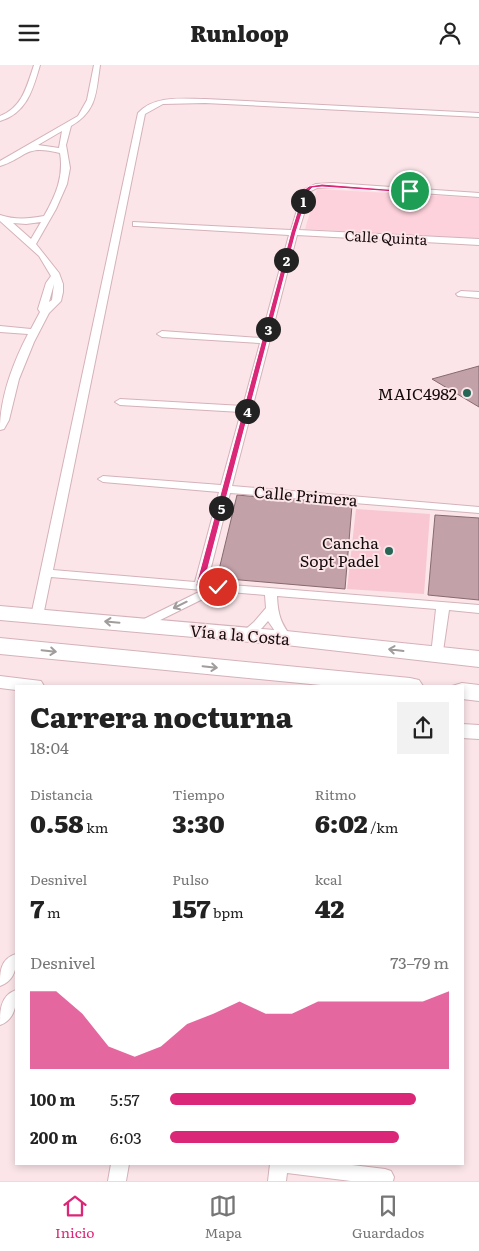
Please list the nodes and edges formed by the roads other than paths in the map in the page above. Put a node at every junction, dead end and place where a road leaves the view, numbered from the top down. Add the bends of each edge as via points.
1 (37, 65) edge
2 (97, 65) edge
3 (479, 115) edge
4 (1, 120) edge
5 (68, 127) junction
6 (26, 149) junction
7 (62, 151) junction
8 (0, 164) edge
9 (479, 195) edge
10 (46, 218) junction
11 (2, 219) edge
12 (136, 224) dead end
13 (294, 232) junction
14 (479, 243) edge
15 (32, 244) junction
16 (461, 294) dead end
17 (479, 295) edge
18 (0, 329) edge
19 (34, 332) junction
20 (162, 334) dead end
21 (265, 341) junction
22 (120, 402) dead end
23 (247, 409) junction
24 (0, 427) edge
25 (103, 479) dead end
26 (227, 488) junction
27 (479, 510) edge
28 (46, 573) junction
29 (200, 585) junction
30 (218, 587) junction
31 (271, 591) junction
32 (443, 606) junction
33 (271, 609) junction
34 (479, 609) edge
35 (0, 613) edge
36 (37, 616) junction
37 (142, 625) junction
38 (245, 635) junction
39 (286, 638) junction
40 (0, 646) edge
41 (437, 655) junction
42 (479, 659) edge
43 (0, 683) edge
44 (23, 685) edge
45 (400, 685) edge
46 (464, 691) edge
47 (479, 693) edge
48 (464, 731) edge
49 (479, 732) edge
50 (15, 961) edge
51 (0, 980) edge
52 (15, 998) edge
53 (0, 1018) edge
54 (120, 1165) edge
55 (279, 1165) edge
56 (287, 1165) edge
57 (117, 1181) edge
58 (277, 1181) edge
59 (384, 1181) edge

1 - 4 street via 25,102
2 - 5 street via 87,110
3 - 28 street via 205,101 162,102 142,113
5 - 6 street
5 - 7 street
6 - 7 street via 45,147
6 - 8 street
7 - 10 street via 66,168 63,184
9 - 13 street via 316,186 307,190
10 - 11 street via 26,223
10 - 15 street
11 - 15 street
12 - 13 street, Calle Quinta
13 - 14 street, Calle Quinta
13 - 21 street
15 - 19 street via 58,281 56,301 44,312
16 - 17 street
18 - 19 street
19 - 24 street via 14,379
20 - 21 street
21 - 23 street
22 - 23 street
23 - 26 street
25 - 26 street, Calle Primera
26 - 27 street, Calle Primera
26 - 29 street
28 - 29 street
28 - 36 street
29 - 30 street
30 - 31 street
30 -> 37 street
31 - 32 street
31 - 33 street
32 - 34 street
32 - 41 street
33 - 38 street
33 - 39 street via 280,632
35 - 36 highway, Vía a la Costa
37 -> 36 highway, Vía a la Costa
37 - 38 highway, Vía a la Costa
38 - 39 highway, Vía a la Costa
41 -> 39 highway, Vía a la Costa
40 -> 45 highway
41 - 42 highway, Vía a la Costa
43 - 44 street
46 - 47 highway
48 - 49 street
50 - 51 street
52 - 53 street
54 - 57 street
55 - 58 street
56 - 59 street via 384,1177

